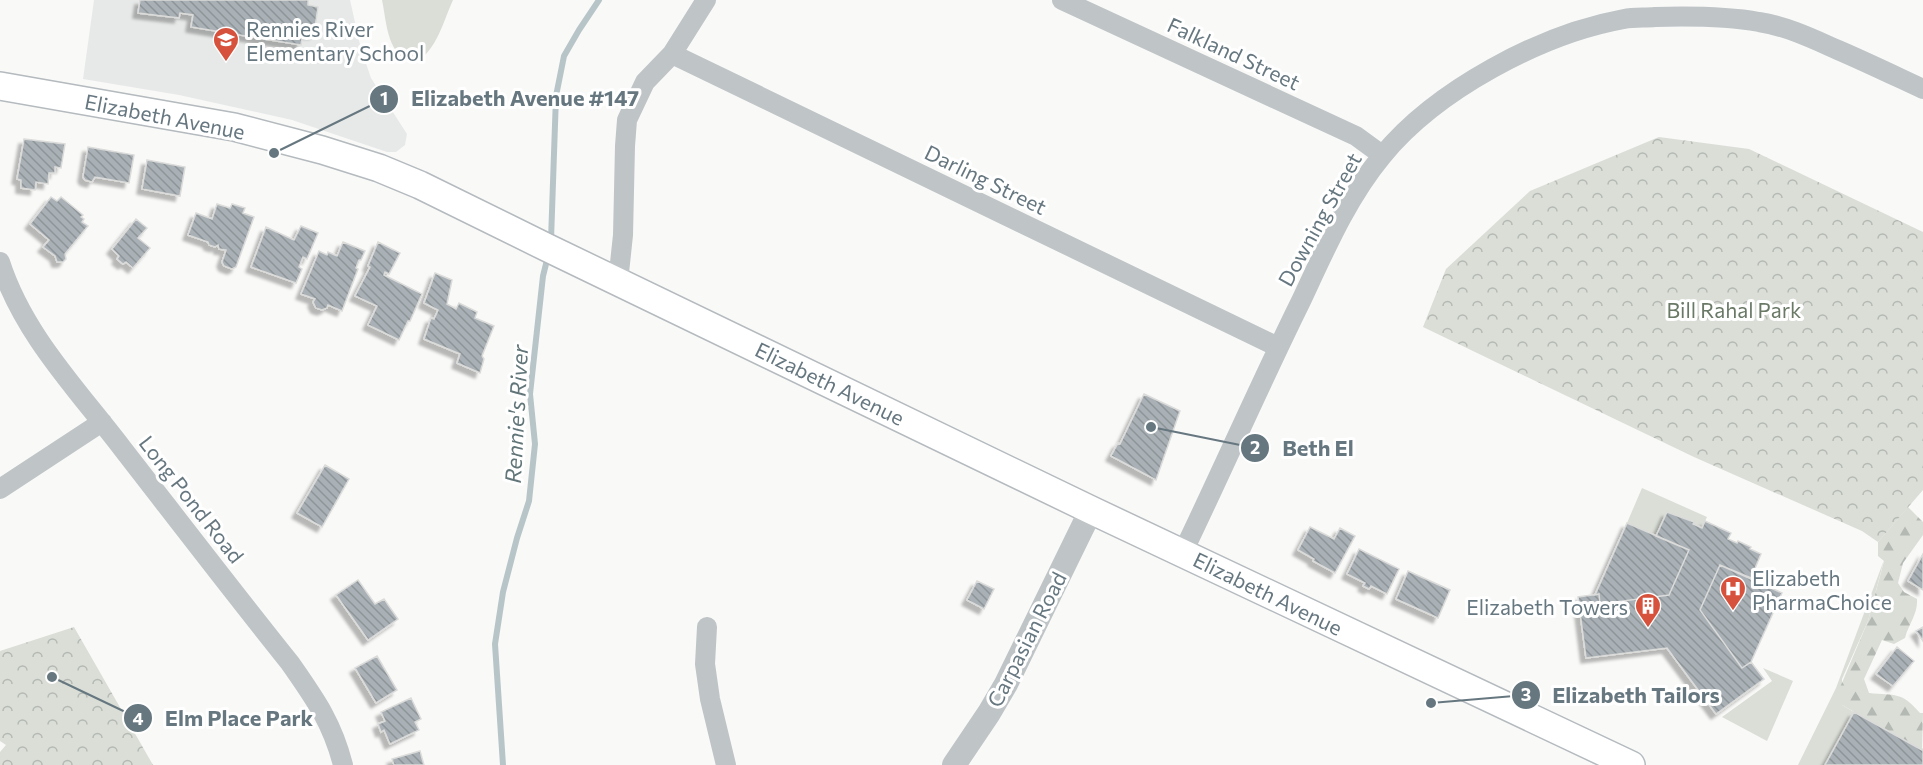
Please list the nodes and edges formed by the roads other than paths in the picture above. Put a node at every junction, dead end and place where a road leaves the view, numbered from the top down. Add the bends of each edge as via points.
1 (706, 0) edge
2 (1062, 0) edge
3 (1623, 9) edge
4 (672, 54) junction
5 (0, 86) edge
6 (1923, 89) edge
7 (1383, 155) junction
8 (0, 262) edge
9 (618, 282) junction
10 (1278, 347) junction
11 (102, 422) junction
12 (0, 489) edge
13 (1091, 510) junction
14 (1183, 552) junction
15 (707, 627) dead end
16 (956, 764) edge
17 (343, 765) edge
18 (726, 765) edge
19 (1631, 765) edge

1 - 4 street
2 - 7 street, Falkland Street via 1356,136
3 - 6 street, Downing Street via 1761,22 1819,41
3 - 7 street, Downing Street via 1505,61 1438,104
4 - 9 street via 645,82 627,120
4 - 10 street, Darling Street
5 - 9 main road, Elizabeth Avenue via 234,127 379,168
7 - 10 street, Downing Street via 1329,242
8 - 11 street, Long Pond Road via 35,335
9 - 13 main road, Elizabeth Avenue
10 - 14 street, Downing Street
11 - 12 street
11 - 17 street, Long Pond Road via 290,663 330,726
13 - 14 main road, Elizabeth Avenue
13 - 16 street, Carpasian Road via 1006,684
14 - 19 main road, Elizabeth Avenue
15 - 18 street via 705,664

